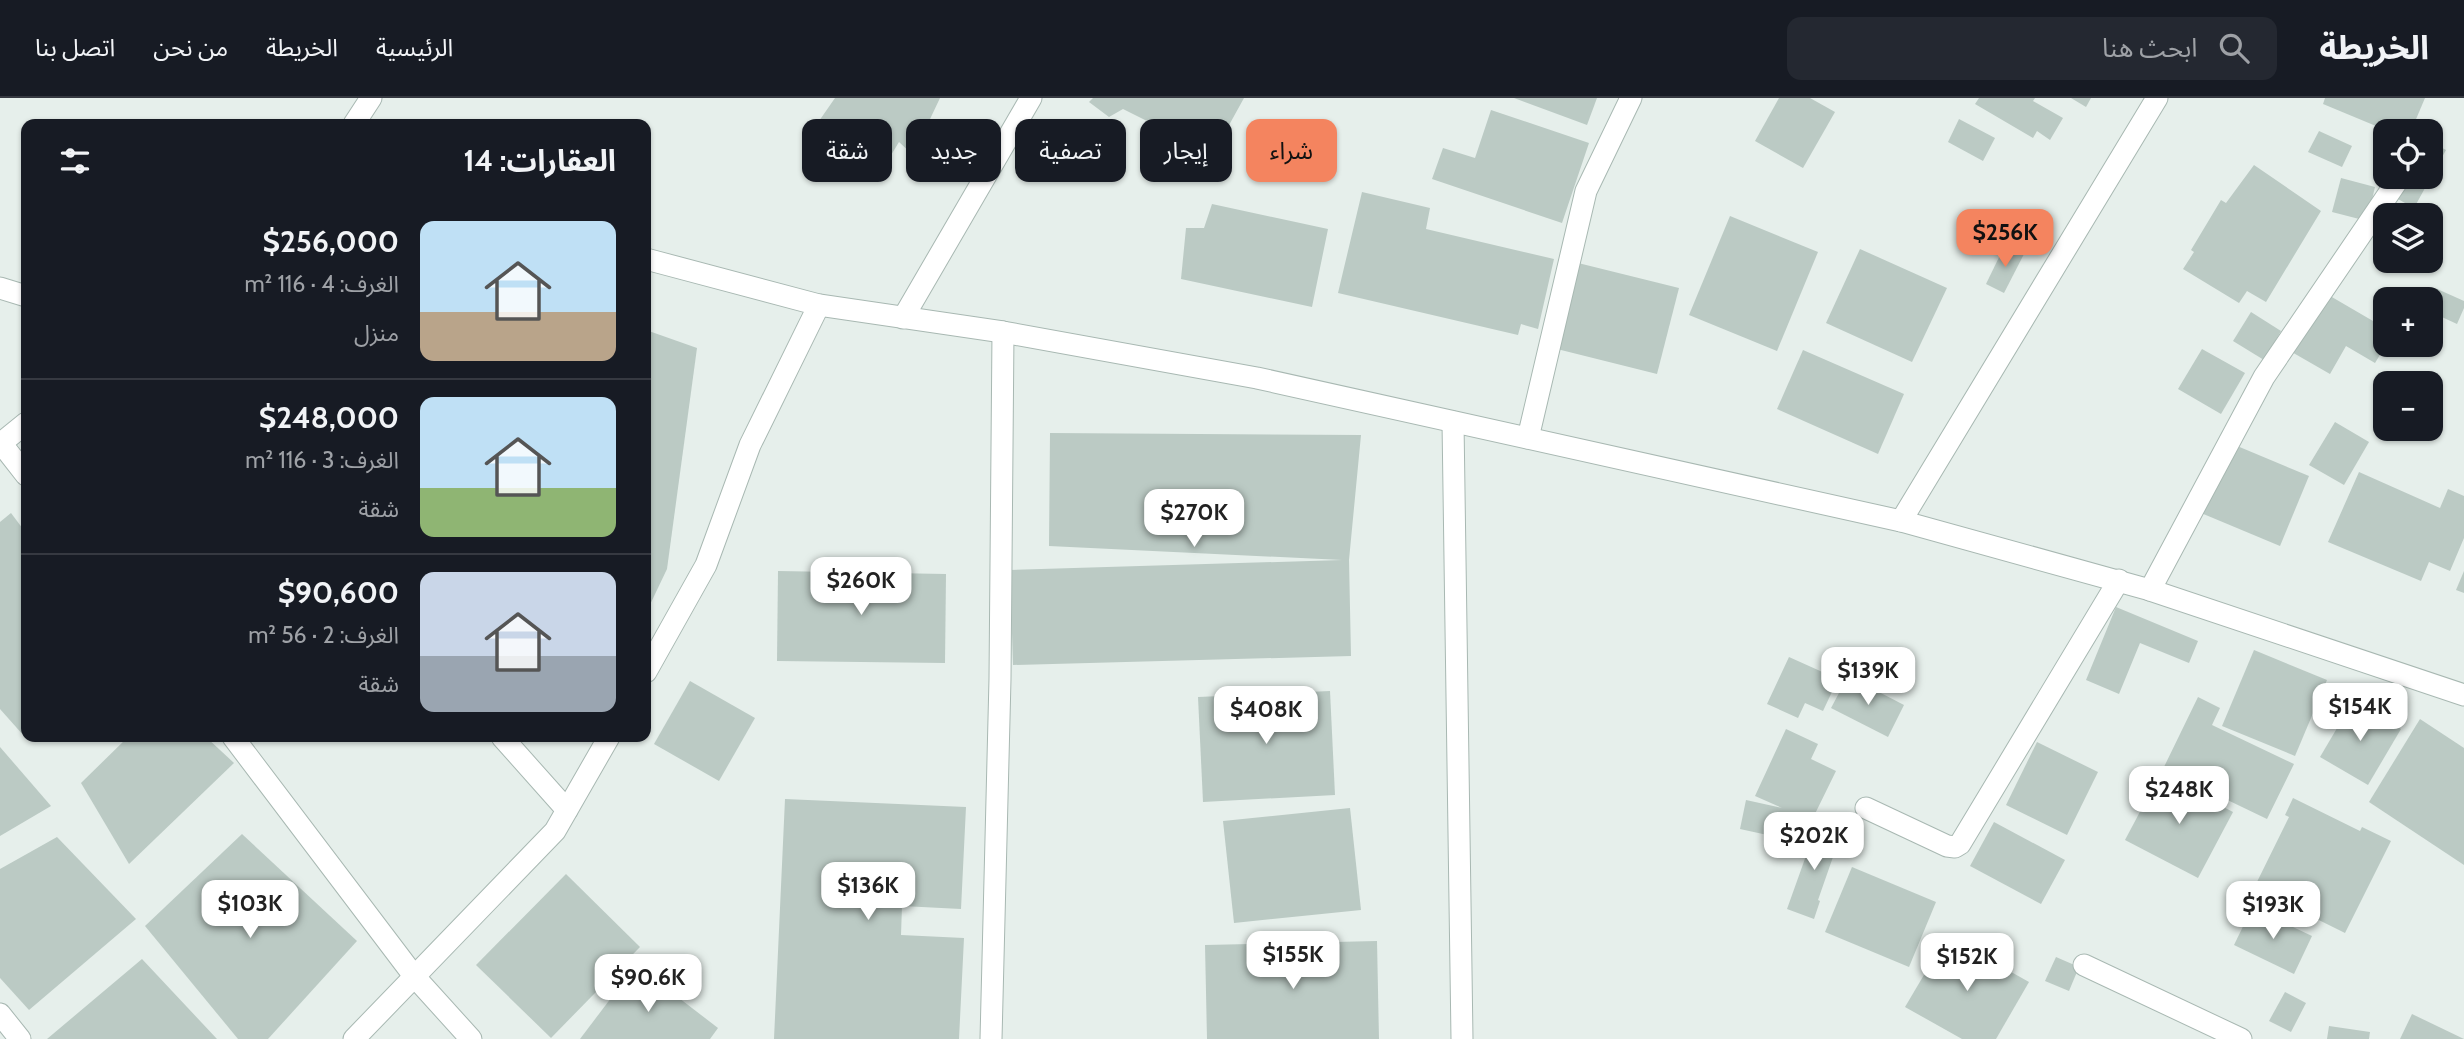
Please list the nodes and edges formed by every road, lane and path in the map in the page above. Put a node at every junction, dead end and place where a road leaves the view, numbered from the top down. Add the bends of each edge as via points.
1 (370, 98) edge
2 (1031, 98) edge
3 (1631, 98) edge
4 (2157, 98) edge
5 (357, 119) edge
6 (2392, 189) edge
7 (651, 261) edge
8 (0, 288) edge
9 (21, 294) edge
10 (820, 305) junction
11 (903, 318) junction
12 (1003, 332) junction
13 (1453, 422) junction
14 (21, 427) edge
15 (1528, 438) junction
16 (0, 444) edge
17 (21, 469) edge
18 (1901, 521) junction
19 (2119, 580) junction
20 (2150, 590) junction
21 (651, 663) edge
22 (2464, 695) edge
23 (237, 742) edge
24 (506, 742) edge
25 (606, 742) edge
26 (1866, 808) dead end
27 (567, 810) junction
28 (2084, 965) dead end
29 (414, 976) junction
30 (0, 1014) edge
31 (20, 1039) edge
32 (354, 1039) edge
33 (471, 1039) edge
34 (991, 1039) edge
35 (1462, 1039) edge
36 (2241, 1039) edge

1 - 5 street
2 - 11 street
3 - 15 street via 1586,191
4 - 18 street
6 - 20 street via 2263,377
7 - 10 street
8 - 9 street
10 - 11 street
10 - 21 street via 750,445 706,565
11 - 12 street
12 - 13 street via 1257,378
12 - 34 street
13 - 15 street
13 - 35 street
14 - 16 street
15 - 18 street
16 - 17 street
18 - 19 street
19 - 20 street
19 - 26 street via 1960,844 1947,846
20 - 22 street
23 - 29 street
24 - 27 street
25 - 27 street
27 - 29 street via 555,831
28 - 36 street
29 - 32 street
29 - 33 street
30 - 31 street

